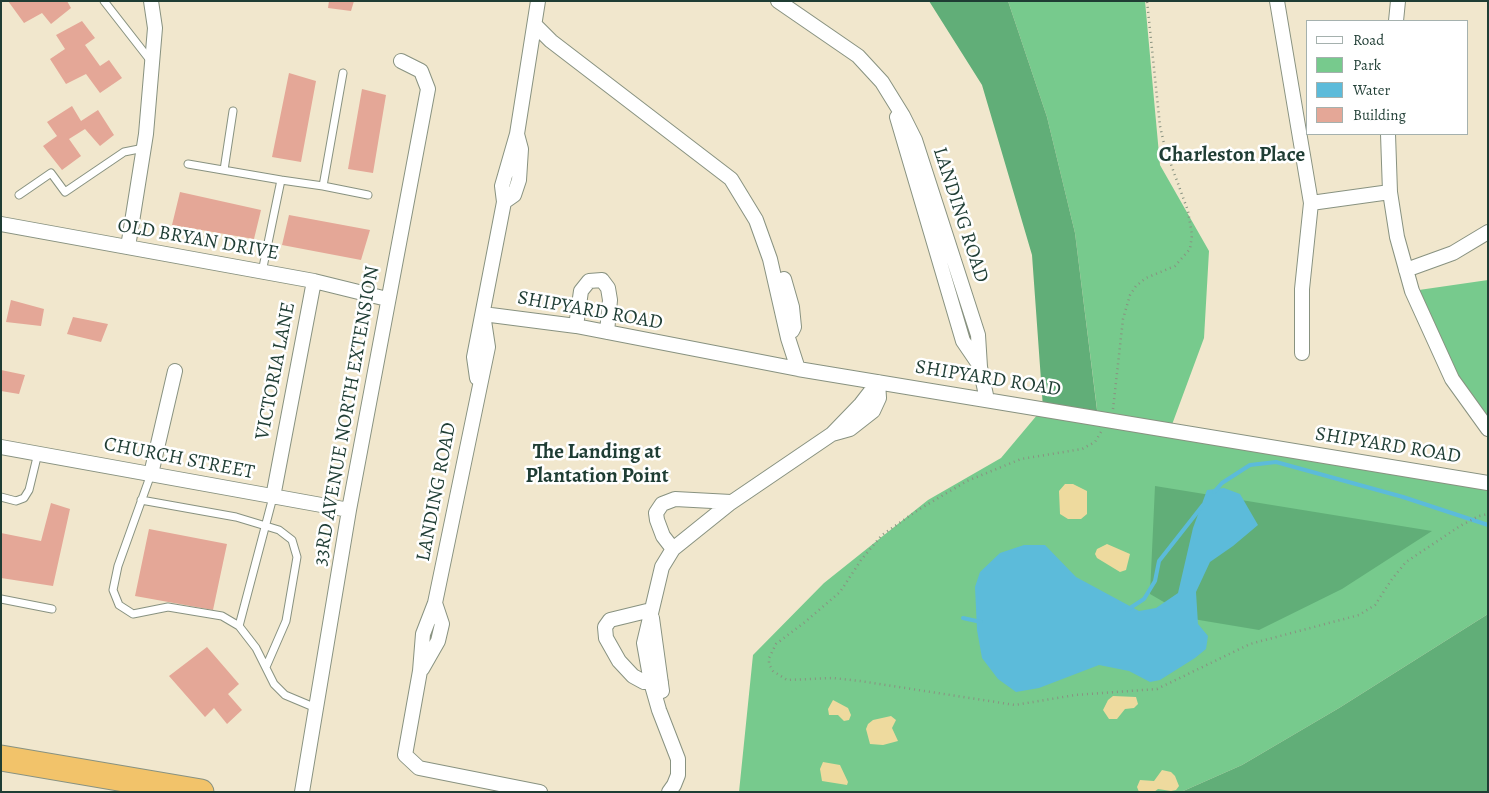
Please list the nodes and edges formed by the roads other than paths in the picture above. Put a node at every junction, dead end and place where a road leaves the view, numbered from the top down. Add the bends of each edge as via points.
1 (104, 1) edge
2 (151, 1) edge
3 (538, 1) edge
4 (778, 1) edge
5 (1277, 1) edge
6 (1398, 1) edge
7 (1396, 20) edge
8 (536, 26) junction
9 (400, 61) dead end
10 (152, 62) junction
11 (344, 73) dead end
12 (233, 111) dead end
13 (1388, 135) edge
14 (144, 148) junction
15 (188, 164) dead end
16 (224, 170) junction
17 (281, 180) junction
18 (322, 186) junction
19 (1390, 192) junction
20 (19, 195) dead end
21 (368, 195) dead end
22 (1311, 203) junction
23 (1, 224) edge
24 (1488, 232) edge
25 (128, 247) junction
26 (1406, 270) junction
27 (262, 272) junction
28 (314, 281) junction
29 (387, 299) junction
30 (483, 314) junction
31 (576, 326) junction
32 (607, 332) junction
33 (1302, 353) dead end
34 (798, 369) junction
35 (175, 371) dead end
36 (878, 382) junction
37 (987, 400) junction
38 (1488, 428) edge
39 (1, 447) edge
40 (38, 453) junction
41 (151, 474) junction
42 (1488, 483) edge
43 (1, 497) edge
44 (273, 497) junction
45 (141, 500) junction
46 (731, 502) junction
47 (349, 510) junction
48 (266, 526) junction
49 (673, 549) junction
50 (1, 598) edge
51 (52, 610) dead end
52 (651, 610) junction
53 (239, 626) junction
54 (266, 667) junction
55 (656, 682) junction
56 (316, 708) junction
57 (1, 758) edge
58 (202, 792) edge
59 (302, 792) edge
60 (540, 792) edge
61 (668, 792) edge

1 - 10 lane
2 - 10 street via 155,28
3 - 8 street, LANDING ROAD
4 - 37 street, LANDING ROAD via 858,56 882,82 944,252 963,342 980,367
5 - 22 street
6 - 7 street
8 - 30 street, LANDING ROAD via 517,134 502,186 504,202
8 - 34 street via 551,41 731,179 756,220 770,259
9 - 29 street, 33RD AVENUE NORTH EXTENSION via 420,71 428,89
10 - 14 street
11 - 18 lane
12 - 16 lane
13 - 19 street
14 - 20 lane via 124,152 65,192 51,173
14 - 25 street
15 - 16 lane
16 - 17 lane
17 - 18 lane
17 - 27 lane
18 - 21 lane
19 - 22 street
19 - 26 street
22 - 33 street via 1302,289
23 - 25 street, OLD BRYAN DRIVE
24 - 26 street via 1453,253
25 - 27 street, OLD BRYAN DRIVE
26 - 38 street via 1412,291 1452,379
27 - 28 street, OLD BRYAN DRIVE
28 - 29 street, OLD BRYAN DRIVE
28 - 44 street, VICTORIA LANE
29 - 47 street, 33RD AVENUE NORTH EXTENSION
30 - 31 street, SHIPYARD ROAD
30 - 60 street, LANDING ROAD via 474,357 478,388 435,603 423,634 405,756 419,768
31 - 32 street, SHIPYARD ROAD
31 - 32 street via 581,291 590,281 602,280 608,288 610,300
32 - 34 street, SHIPYARD ROAD
34 - 36 street, SHIPYARD ROAD
35 - 41 street
36 - 37 street, SHIPYARD ROAD
36 - 46 street via 832,434
37 - 42 street, SHIPYARD ROAD
39 - 40 street, CHURCH STREET
40 - 41 street, CHURCH STREET
40 - 43 lane via 24,498 16,501
41 - 44 street, CHURCH STREET
41 - 45 lane
44 - 47 street, CHURCH STREET
44 - 48 lane
45 - 48 lane via 236,517
45 - 53 lane via 112,590 118,604 133,614 168,607 198,610 222,616
46 - 49 street
46 - 49 street via 675,499 662,504 656,520
47 - 56 street, 33RD AVENUE NORTH EXTENSION
48 - 53 lane
48 - 54 lane via 279,530 292,540 297,557 286,621
49 - 52 street via 662,567
50 - 51 lane
52 - 55 street via 644,643
52 - 55 street via 610,620 605,627 606,638 633,676 644,682
53 - 54 lane
54 - 56 lane via 274,684 285,695
55 - 61 street via 665,726 678,759 678,775
56 - 59 street, 33RD AVENUE NORTH EXTENSION
57 - 58 highway

